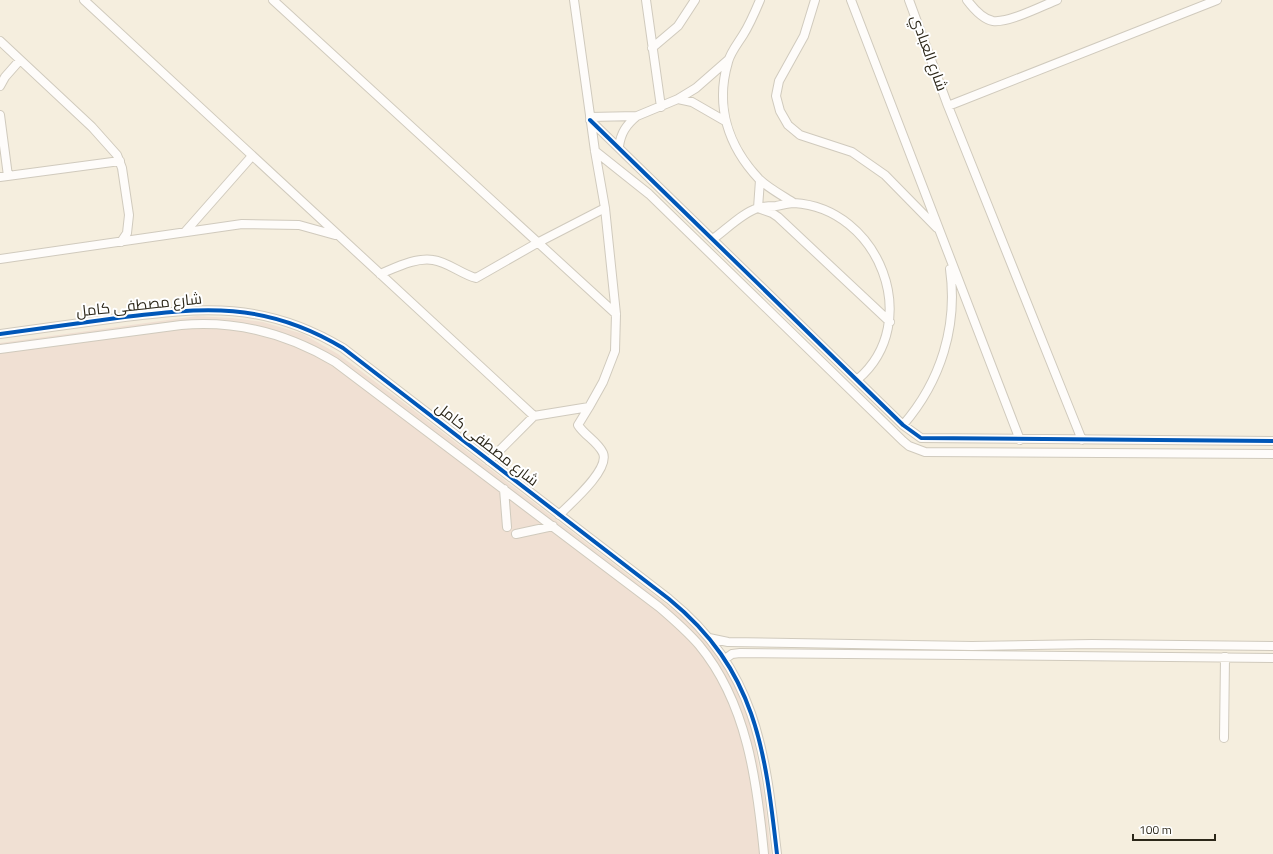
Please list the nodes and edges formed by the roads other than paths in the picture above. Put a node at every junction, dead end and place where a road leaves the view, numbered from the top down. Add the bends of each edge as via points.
1 (84, 0) edge
2 (273, 0) edge
3 (574, 0) edge
4 (646, 0) edge
5 (695, 0) edge
6 (760, 0) edge
7 (815, 0) edge
8 (851, 0) edge
9 (909, 0) edge
10 (967, 0) edge
11 (1057, 0) edge
12 (1217, 0) edge
13 (0, 41) edge
14 (652, 48) junction
15 (20, 60) junction
16 (728, 60) junction
17 (0, 86) edge
18 (678, 99) junction
19 (948, 106) junction
20 (660, 107) junction
21 (0, 115) edge
22 (637, 116) junction
23 (590, 118) junction
24 (725, 121) junction
25 (619, 146) junction
26 (595, 151) junction
27 (252, 156) junction
28 (120, 161) junction
29 (4, 176) edge
30 (760, 180) junction
31 (794, 203) junction
32 (605, 208) junction
33 (758, 208) junction
34 (939, 230) junction
35 (185, 232) junction
36 (338, 235) junction
37 (713, 239) junction
38 (121, 242) junction
39 (539, 242) junction
40 (948, 254) junction
41 (0, 259) edge
42 (380, 274) junction
43 (179, 310) junction
44 (616, 314) junction
45 (890, 322) junction
46 (181, 325) junction
47 (0, 334) edge
48 (0, 350) edge
49 (858, 379) junction
50 (589, 407) junction
51 (534, 416) junction
52 (904, 425) junction
53 (1020, 440) junction
54 (1082, 440) junction
55 (1273, 441) edge
56 (1273, 454) edge
57 (489, 461) junction
58 (504, 489) junction
59 (532, 494) junction
60 (541, 501) junction
61 (524, 505) junction
62 (533, 511) junction
63 (559, 515) junction
64 (553, 526) junction
65 (507, 527) dead end
66 (516, 534) dead end
67 (709, 638) junction
68 (1273, 646) edge
69 (1225, 657) junction
70 (1273, 658) edge
71 (725, 659) junction
72 (1224, 738) dead end
73 (768, 791) junction
74 (756, 792) junction
75 (764, 854) edge
76 (777, 854) edge

1 - 27 street
2 - 39 street
3 - 23 street
4 - 14 street
5 - 14 street via 678,26
6 - 16 street via 752,20
7 - 34 street via 804,36 779,81 776,96 780,112 788,125 800,135 852,152 885,175
8 - 34 street
9 - 19 street, شارع العبادي
10 - 11 street via 981,15 993,21 1008,19
12 - 19 street
13 - 15 street
14 - 20 street
15 - 17 street
15 - 28 street via 92,127
16 - 18 street via 702,84
16 - 24 street via 723,97
18 - 20 street
18 - 24 street via 692,102
19 - 54 street, شارع العبادي
20 - 22 street
21 - 29 street
22 - 23 street
22 - 25 street via 627,124 621,134
23 - 25 street
23 - 26 street
24 - 30 street via 728,133 742,158
25 - 37 street
26 - 32 street
26 - 56 street via 649,194 903,441 917,450
27 - 35 street
27 - 36 street
28 - 29 street
28 - 38 street via 129,225
30 - 31 street
30 - 33 street
31 - 33 street
31 - 45 street via 827,212 859,233 880,264 886,282
32 - 39 street
32 - 44 street
33 - 37 street
33 - 45 street via 778,217
34 - 40 street
35 - 36 street via 242,224 299,225
35 - 38 street
36 - 42 street
37 - 49 street
38 - 41 street
39 - 42 street via 476,278 434,260 423,259
39 - 44 street
40 - 52 street via 953,285 952,317 946,349 935,379 919,407
40 - 53 street
42 - 51 street
43 - 46 street
43 - 47 street, شارع مصطفى كامل
43 - 57 street, شارع مصطفى كامل via 229,309 254,313 310,330 327,338 353,355
44 - 50 street via 615,351 603,382
45 - 49 street via 879,355
46 - 48 street, شارع مصطفى كامل
46 - 58 street, شارع مصطفى كامل via 204,324 254,329 288,338 320,353
49 - 52 street
50 - 51 street
50 - 63 street via 578,425 595,441 604,459 591,483
51 - 57 street
52 - 53 street via 916,435 928,439
53 - 54 street
54 - 55 street
57 - 59 street, شارع مصطفى كامل
58 - 61 street, شارع مصطفى كامل
58 - 65 street
59 - 60 street, شارع مصطفى كامل
59 - 61 street
60 - 62 street
60 - 63 street, شارع مصطفى كامل
61 - 62 street, شارع مصطفى كامل
62 - 64 street, شارع مصطفى كامل
63 - 67 street, شارع مصطفى كامل via 669,598 687,613
64 - 66 street
64 - 74 street, شارع مصطفى كامل via 659,607 699,645 715,667 737,710 748,748
67 - 68 street via 728,642 964,646
67 - 71 street, شارع مصطفى كامل
69 - 70 street
69 - 71 street via 740,653 732,654
69 - 72 street
71 - 73 street, شارع مصطفى كامل via 750,708 763,757
73 - 74 street
73 - 76 street, شارع مصطفى كامل
74 - 75 street, شارع مصطفى كامل

